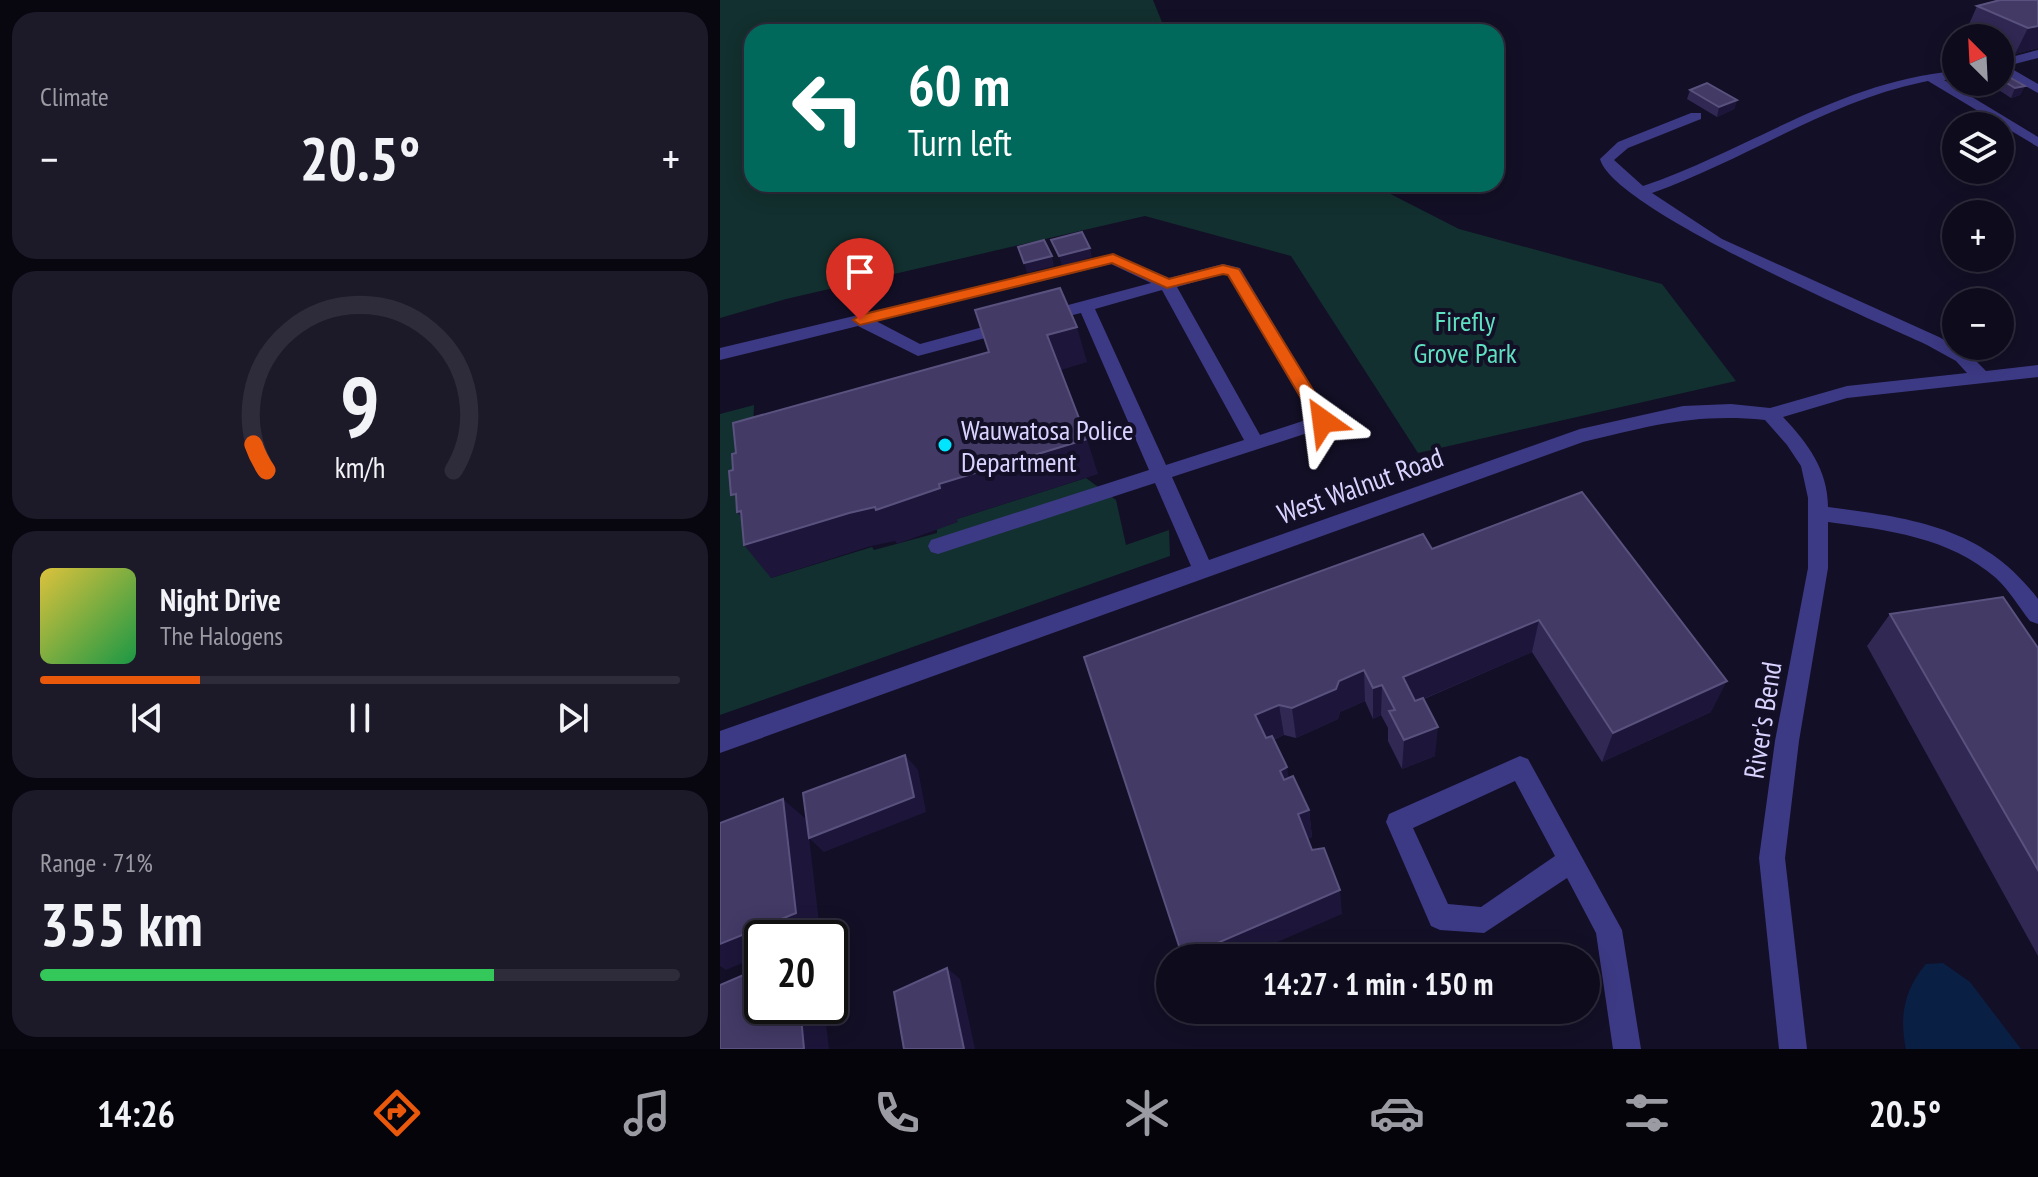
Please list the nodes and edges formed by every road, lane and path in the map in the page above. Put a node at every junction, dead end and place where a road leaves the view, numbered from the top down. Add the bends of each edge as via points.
1 (2038, 54) edge
2 (2014, 63) edge
3 (2014, 75) edge
4 (1928, 76) junction
5 (1942, 76) edge
6 (2038, 89) edge
7 (1696, 116) dead end
8 (2038, 143) edge
9 (1641, 192) junction
10 (1167, 284) junction
11 (1086, 306) junction
12 (860, 320) junction
13 (720, 354) edge
14 (2038, 371) edge
15 (1983, 378) junction
16 (1770, 414) junction
17 (1255, 443) junction
18 (1160, 474) junction
19 (1818, 513) junction
20 (938, 546) dead end
21 (1203, 570) junction
22 (2038, 615) edge
23 (720, 742) edge
24 (1572, 859) junction
25 (1627, 1049) edge
26 (1793, 1049) edge

1 - 2 street
3 - 6 street
4 - 5 street
4 - 8 street
4 - 9 street via 1840,100 1713,165
7 - 9 street via 1623,145 1607,159 1617,175
9 - 15 street via 1727,247 1951,351
10 - 11 street
10 - 12 street via 1113,259
10 - 17 street
10 - 17 street via 1223,269 1234,272 1323,421
11 - 12 street via 918,350
11 - 18 street
12 - 13 street
14 - 15 street, West Walnut Road
15 - 16 street, West Walnut Road via 1847,392
16 - 19 street, River's Bend via 1810,465
16 - 21 street, West Walnut Road via 1683,412 1630,422
17 - 18 street
18 - 20 street
18 - 21 street
19 - 22 street via 1914,527 1962,546 2004,573
19 - 26 street, River's Bend via 1818,568 1772,858
21 - 23 street, West Walnut Road
24 - 24 street via 1520,767 1398,822 1440,917 1484,920
24 - 25 street via 1609,930

